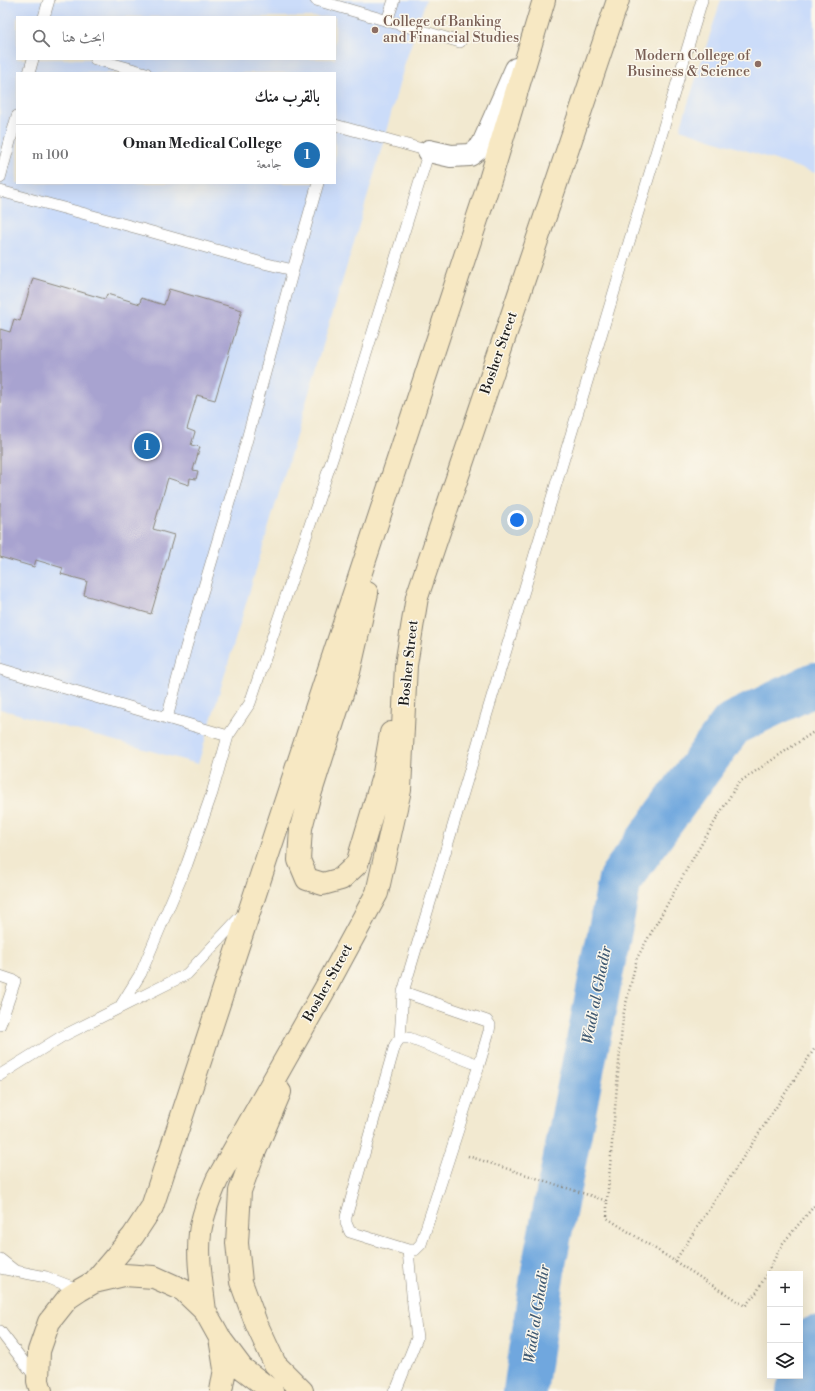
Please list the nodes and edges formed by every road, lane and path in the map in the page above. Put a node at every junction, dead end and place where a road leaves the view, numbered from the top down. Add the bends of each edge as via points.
1 (49, 0) edge
2 (316, 0) edge
3 (394, 0) edge
4 (619, 0) edge
5 (702, 0) edge
6 (542, 7) edge
7 (44, 16) edge
8 (387, 20) junction
9 (460, 42) dead end
10 (33, 60) edge
11 (99, 60) edge
12 (29, 72) edge
13 (142, 72) edge
14 (16, 120) edge
15 (336, 125) edge
16 (429, 151) junction
17 (0, 178) edge
18 (318, 184) edge
19 (0, 191) edge
20 (293, 270) junction
21 (397, 459) junction
22 (417, 597) junction
23 (0, 669) edge
24 (167, 718) junction
25 (815, 731) edge
26 (228, 736) junction
27 (252, 905) junction
28 (0, 976) edge
29 (325, 989) junction
30 (403, 992) junction
31 (120, 1007) junction
32 (0, 1025) edge
33 (400, 1038) junction
34 (815, 1048) edge
35 (479, 1065) junction
36 (0, 1075) edge
37 (486, 1162) dead end
38 (607, 1201) junction
39 (815, 1206) edge
40 (408, 1250) junction
41 (0, 1259) edge
42 (675, 1261) junction
43 (0, 1268) edge
44 (16, 1271) junction
45 (87, 1286) junction
46 (205, 1311) junction
47 (0, 1331) edge
48 (220, 1338) junction
49 (40, 1386) edge
50 (221, 1391) edge
51 (272, 1391) edge
52 (302, 1391) edge
53 (394, 1391) edge

1 - 7 lane
2 - 8 lane
3 - 8 lane
4 - 22 main road, Bosher Street
5 - 30 lane
6 - 16 street via 482,146 470,155 451,156
6 - 21 main road via 490,180
8 - 9 lane
10 - 12 lane
11 - 13 lane
14 - 17 lane
15 - 16 lane
16 - 26 lane via 348,409 250,703
18 - 20 lane
19 - 20 lane
20 - 24 lane
21 - 22 main road via 348,672 301,828 299,860 307,879 323,884 341,879 357,864 384,773
21 - 27 main road
22 - 29 main road, Bosher Street via 406,665 400,790 377,893
23 - 24 lane
24 - 26 lane
25 - 38 path via 738,783 637,958 623,1016
26 - 31 lane via 212,793 187,864 141,973
27 - 31 lane via 187,974
27 - 45 main road via 152,1207 133,1236
28 - 32 lane via 15,981
29 - 46 main road, Bosher Street via 216,1180 205,1209 200,1234 200,1269
29 - 52 main road via 240,1191 237,1236 242,1282 256,1323 275,1364
30 - 33 lane
30 - 35 lane via 487,1021 490,1025 489,1032
31 - 36 lane via 61,1037
33 - 35 lane via 409,1038
33 - 40 lane via 395,1045 346,1223 350,1232
34 - 42 path
35 - 40 lane via 421,1244 414,1250
37 - 38 path
38 - 42 path via 607,1218
39 - 42 path via 783,1243 756,1292 745,1306
40 - 53 lane via 417,1338
41 - 44 lane
43 - 44 lane
44 - 45 lane
45 - 46 main road via 124,1275 154,1277 183,1290
45 - 49 main road via 68,1298 49,1322 39,1351
46 - 48 main road
47 - 49 lane
48 - 50 main road via 225,1369
48 - 51 main road via 242,1368

